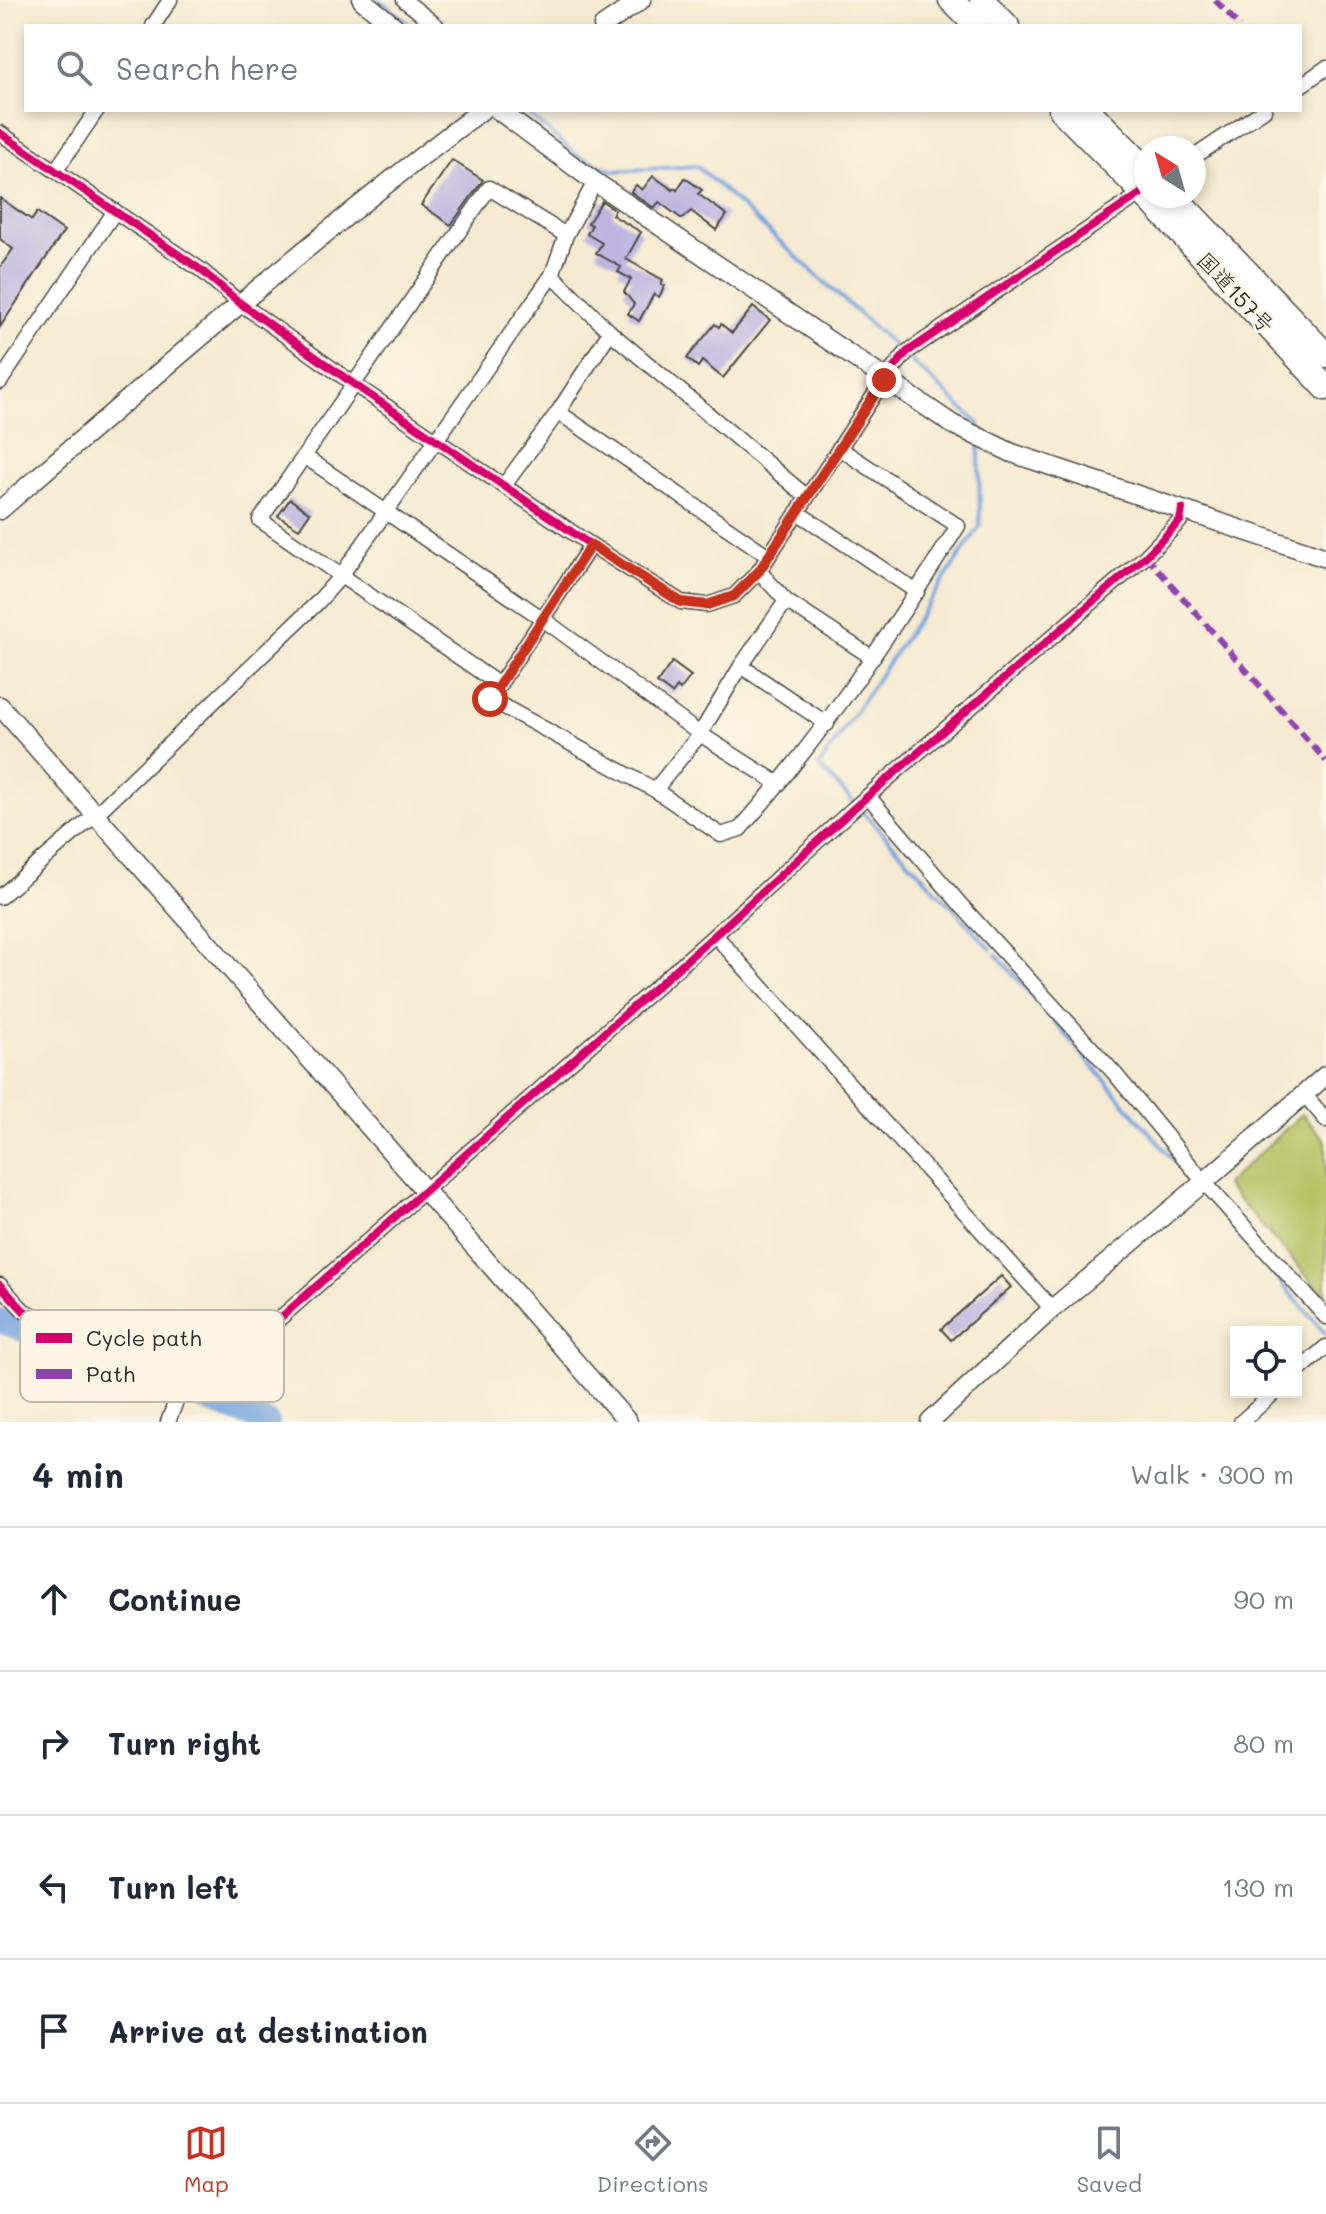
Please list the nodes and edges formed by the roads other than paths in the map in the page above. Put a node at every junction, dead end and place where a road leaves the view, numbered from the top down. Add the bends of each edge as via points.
1 (170, 0) edge
2 (362, 0) edge
3 (404, 0) edge
4 (641, 0) edge
5 (951, 0) edge
6 (982, 0) edge
7 (154, 24) edge
8 (392, 24) edge
9 (434, 24) edge
10 (606, 24) edge
11 (975, 24) edge
12 (1005, 24) edge
13 (1326, 68) edge
14 (1302, 85) edge
15 (96, 112) edge
16 (479, 112) edge
17 (501, 112) edge
18 (1063, 112) edge
19 (1089, 112) edge
20 (1261, 112) edge
21 (0, 133) edge
22 (1206, 149) edge
23 (56, 170) junction
24 (1134, 173) edge
25 (1134, 178) edge
26 (595, 182) junction
27 (1134, 196) edge
28 (1163, 208) edge
29 (1185, 208) edge
30 (115, 211) junction
31 (566, 235) junction
32 (552, 275) junction
33 (240, 303) junction
34 (610, 332) junction
35 (1326, 355) edge
36 (884, 380) junction
37 (0, 382) edge
38 (355, 385) junction
39 (1326, 388) edge
40 (558, 412) junction
41 (436, 438) junction
42 (839, 448) junction
43 (304, 456) junction
44 (505, 484) junction
45 (806, 496) junction
46 (1182, 509) junction
47 (0, 510) edge
48 (387, 512) junction
49 (797, 512) junction
50 (591, 545) junction
51 (767, 555) junction
52 (1326, 558) edge
53 (759, 571) junction
54 (340, 577) junction
55 (917, 592) junction
56 (786, 601) junction
57 (543, 619) junction
58 (873, 658) junction
59 (741, 666) junction
60 (498, 684) junction
61 (0, 706) edge
62 (827, 724) junction
63 (700, 734) junction
64 (779, 784) junction
65 (655, 790) junction
66 (860, 802) junction
67 (96, 814) junction
68 (0, 897) edge
69 (715, 935) junction
70 (1326, 1075) edge
71 (1304, 1094) junction
72 (1326, 1120) edge
73 (1199, 1186) junction
74 (424, 1189) junction
75 (0, 1285) edge
76 (1052, 1309) junction
77 (23, 1310) edge
78 (284, 1314) edge
79 (1326, 1317) edge
80 (1326, 1347) edge
81 (1302, 1368) edge
82 (1268, 1398) edge
83 (176, 1402) edge
84 (168, 1422) edge
85 (628, 1422) edge
86 (930, 1422) edge
87 (1241, 1422) edge

1 - 7 street
2 - 8 street
3 - 9 street
4 - 10 street
5 - 11 highway
6 - 12 highway
13 - 14 street
15 - 23 street
16 - 33 street
17 - 26 street
18 - 25 highway, 国道157号
19 - 24 highway, 国道157号
20 - 22 street
21 - 23 street
23 - 30 street
26 - 31 street
26 - 36 street
27 - 36 street via 904,355
28 - 39 highway, 国道157号
29 - 35 highway, 国道157号
30 - 33 street
30 - 37 street
31 - 32 street
31 - 38 street via 489,188
32 - 34 street
32 - 41 street
33 - 38 street
33 - 47 street
34 - 40 street
34 - 45 street
36 - 42 street
36 - 46 street via 952,424 1012,453
38 - 41 street
38 - 43 street
40 - 44 street
40 - 51 street
41 - 44 street
41 - 48 street
42 - 45 street
42 - 55 street via 958,526
43 - 48 street
43 - 54 street via 260,520
44 - 50 street
45 - 49 street
46 - 52 street
46 - 66 street via 1180,521 1146,556
48 - 54 street
48 - 57 street
49 - 51 street
49 - 55 street
50 - 53 street via 681,602 707,605 734,596
50 - 57 street
51 - 53 street
53 - 56 street
54 - 60 street
54 - 67 street
55 - 58 street
56 - 58 street
56 - 59 street
57 - 60 street
57 - 63 street
58 - 62 street
59 - 62 street
59 - 63 street
60 - 65 street via 490,699
61 - 67 street
62 - 64 street
63 - 64 street
63 - 65 street
64 - 65 street via 740,829 721,835
66 - 69 street
66 - 73 street via 1116,1075
67 - 68 street
67 - 74 street
69 - 74 street
69 - 76 street
70 - 71 street
71 - 72 street
71 - 73 street
73 - 76 street
73 - 79 street
74 - 78 street
74 - 85 street
75 - 77 street
76 - 86 street
80 - 81 street
82 - 87 street
83 - 84 street

